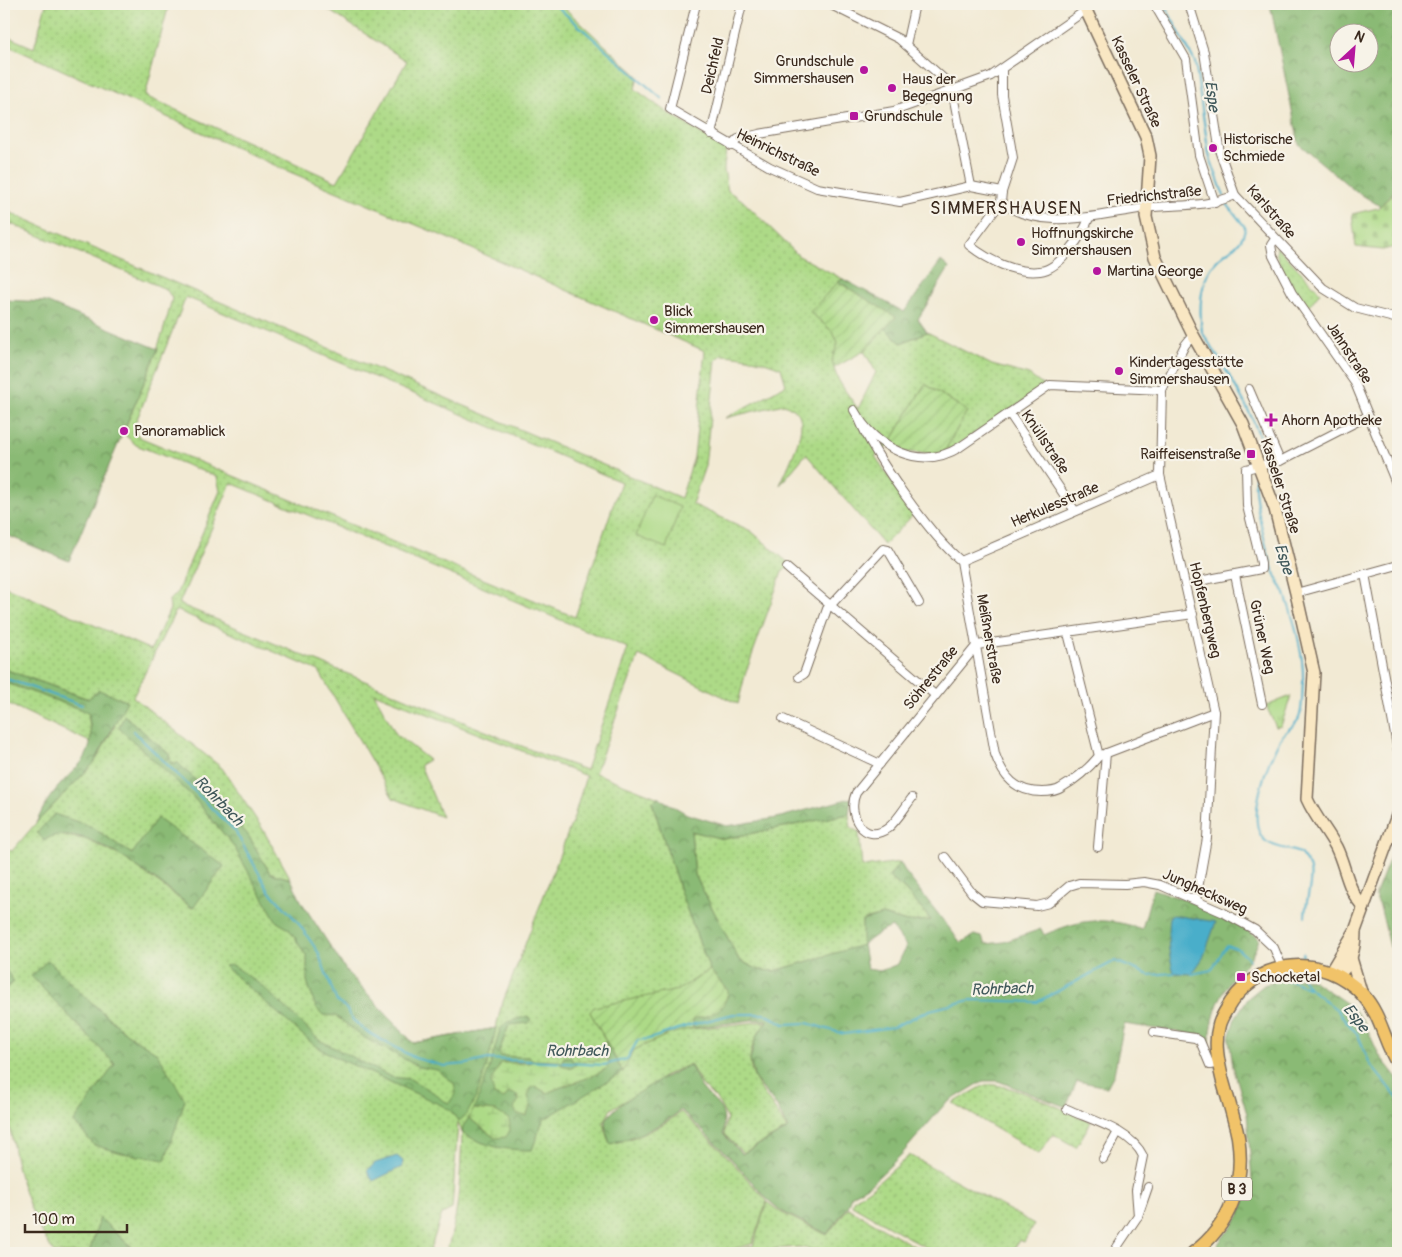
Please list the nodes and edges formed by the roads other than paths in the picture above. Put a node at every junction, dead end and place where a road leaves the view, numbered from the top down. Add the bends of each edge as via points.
1 (696, 4) edge
2 (742, 4) edge
3 (829, 4) edge
4 (915, 4) edge
5 (1154, 4) edge
6 (1190, 4) edge
7 (1084, 7) edge
8 (906, 45) junction
9 (1002, 70) junction
10 (952, 90) junction
11 (711, 134) junction
12 (731, 146) junction
13 (970, 186) junction
14 (1002, 192) junction
15 (1225, 200) junction
16 (1000, 202) junction
17 (1146, 208) junction
18 (1089, 218) junction
19 (1274, 239) junction
20 (1398, 320) edge
21 (1193, 335) junction
22 (1249, 389) dead end
23 (1162, 390) junction
24 (854, 410) dead end
25 (1009, 413) junction
26 (1368, 416) junction
27 (859, 418) junction
28 (1280, 461) junction
29 (1258, 464) junction
30 (1160, 475) junction
31 (1398, 485) edge
32 (1075, 511) junction
33 (961, 561) junction
34 (1398, 565) edge
35 (787, 568) dead end
36 (1364, 574) junction
37 (1235, 575) junction
38 (1199, 581) dead end
39 (1296, 593) junction
40 (919, 603) dead end
41 (829, 606) junction
42 (1193, 614) junction
43 (1068, 633) junction
44 (977, 645) junction
45 (799, 677) dead end
46 (935, 695) junction
47 (1262, 704) dead end
48 (1214, 712) junction
49 (783, 719) dead end
50 (1398, 751) edge
51 (1102, 755) junction
52 (880, 764) junction
53 (912, 798) dead end
54 (1398, 813) edge
55 (1098, 847) dead end
56 (945, 857) dead end
57 (1196, 900) junction
58 (1364, 907) junction
59 (1355, 931) junction
60 (1351, 958) junction
61 (1282, 967) junction
62 (1331, 971) junction
63 (1362, 995) junction
64 (1154, 1032) dead end
65 (1219, 1063) junction
66 (1398, 1064) edge
67 (1067, 1109) dead end
68 (1118, 1132) junction
69 (1103, 1159) dead end
70 (1148, 1187) dead end
71 (1138, 1216) junction
72 (1113, 1253) edge
73 (1193, 1253) edge

1 - 11 street, Heinrichstraße via 670,109
2 - 11 street, Deichfeld
3 - 8 street
4 - 8 street
5 - 15 street via 1186,59 1199,155
6 - 15 street, Karlstraße via 1204,52
7 - 9 street
7 - 17 street, Kasseler Straße via 1146,137 1150,156
8 - 10 street
9 - 10 street
9 - 14 street via 1002,95 1013,158
10 - 12 street via 894,111 759,134 738,139
10 - 13 street
11 - 12 street, Heinrichstraße
12 - 13 street, Heinrichstraße via 817,188 882,199 900,202
13 - 14 street
14 - 16 street
15 - 17 street, Friedrichstraße
15 - 19 street, Karlstraße
16 - 18 street, Friedrichstraße via 1046,219
16 - 18 street via 969,245 985,258 1018,269 1042,271 1059,262
17 - 18 street, Friedrichstraße
17 - 21 street, Kasseler Straße via 1148,237 1154,257
19 - 20 street, Karlstraße via 1323,288 1355,308
19 - 26 street, Jahnstraße via 1271,245 1273,256 1292,293 1355,384
21 - 23 street, Hopfenbergweg
21 - 29 street, Kasseler Straße via 1240,418
22 - 28 street
23 - 25 street via 1050,384
23 - 30 street, Hopfenbergweg
24 - 27 street
25 - 27 street via 946,456 931,458 899,452 887,446 867,430
25 - 32 street, Knüllstraße
26 - 28 street
26 - 31 street, Jahnstraße
27 - 33 street via 873,447 912,503 949,551
28 - 29 street
29 - 37 street via 1245,470 1247,506 1261,569
29 - 39 street, Kasseler Straße
30 - 32 street, Herkulesstraße
30 - 42 street, Hopfenbergweg
32 - 33 street, Herkulesstraße
33 - 44 street, Meißnerstraße
34 - 36 street
35 - 41 street
36 - 39 street
36 - 50 street
37 - 38 street
37 - 47 street, Grüner Weg
39 - 58 street, Kasseler Straße via 1314,673 1308,799 1315,817 1338,852 1354,896
40 - 41 street via 888,550 883,548
41 - 45 street via 804,674
41 - 46 street
42 - 43 street, Söhrestraße
42 - 48 street, Hopfenbergweg
43 - 44 street, Söhrestraße
43 - 51 street
44 - 46 street, Söhrestraße
44 - 51 street, Meißnerstraße via 995,754 1009,781 1035,792 1060,789
46 - 52 street, Söhrestraße
48 - 51 street, Meißnerstraße
48 - 57 street, Hopfenbergweg via 1206,838
49 - 52 street
51 - 55 street
52 - 53 street, Söhrestraße via 852,802 857,825 866,832 878,833 888,828
54 - 58 street
56 - 57 street, Junghecksweg via 972,893 982,901 1037,906 1049,903 1069,886 1079,883 1144,882
57 - 61 street, Junghecksweg via 1255,930 1274,948
58 - 59 street
59 - 60 street
59 - 62 street
60 - 62 street via 1341,972
60 - 63 street
61 - 62 main road, B 3 via 1301,965
61 - 65 main road, B 3 via 1250,981 1226,1009 1219,1026
62 - 63 main road, B 3
63 - 66 main road, B 3 via 1377,1015
64 - 65 street via 1195,1038 1200,1041 1210,1065
65 - 73 main road, B 3 via 1237,1134 1240,1172 1231,1208 1221,1227
67 - 68 street
68 - 69 street
68 - 71 street via 1143,1156 1136,1190
70 - 71 street
71 - 72 street

